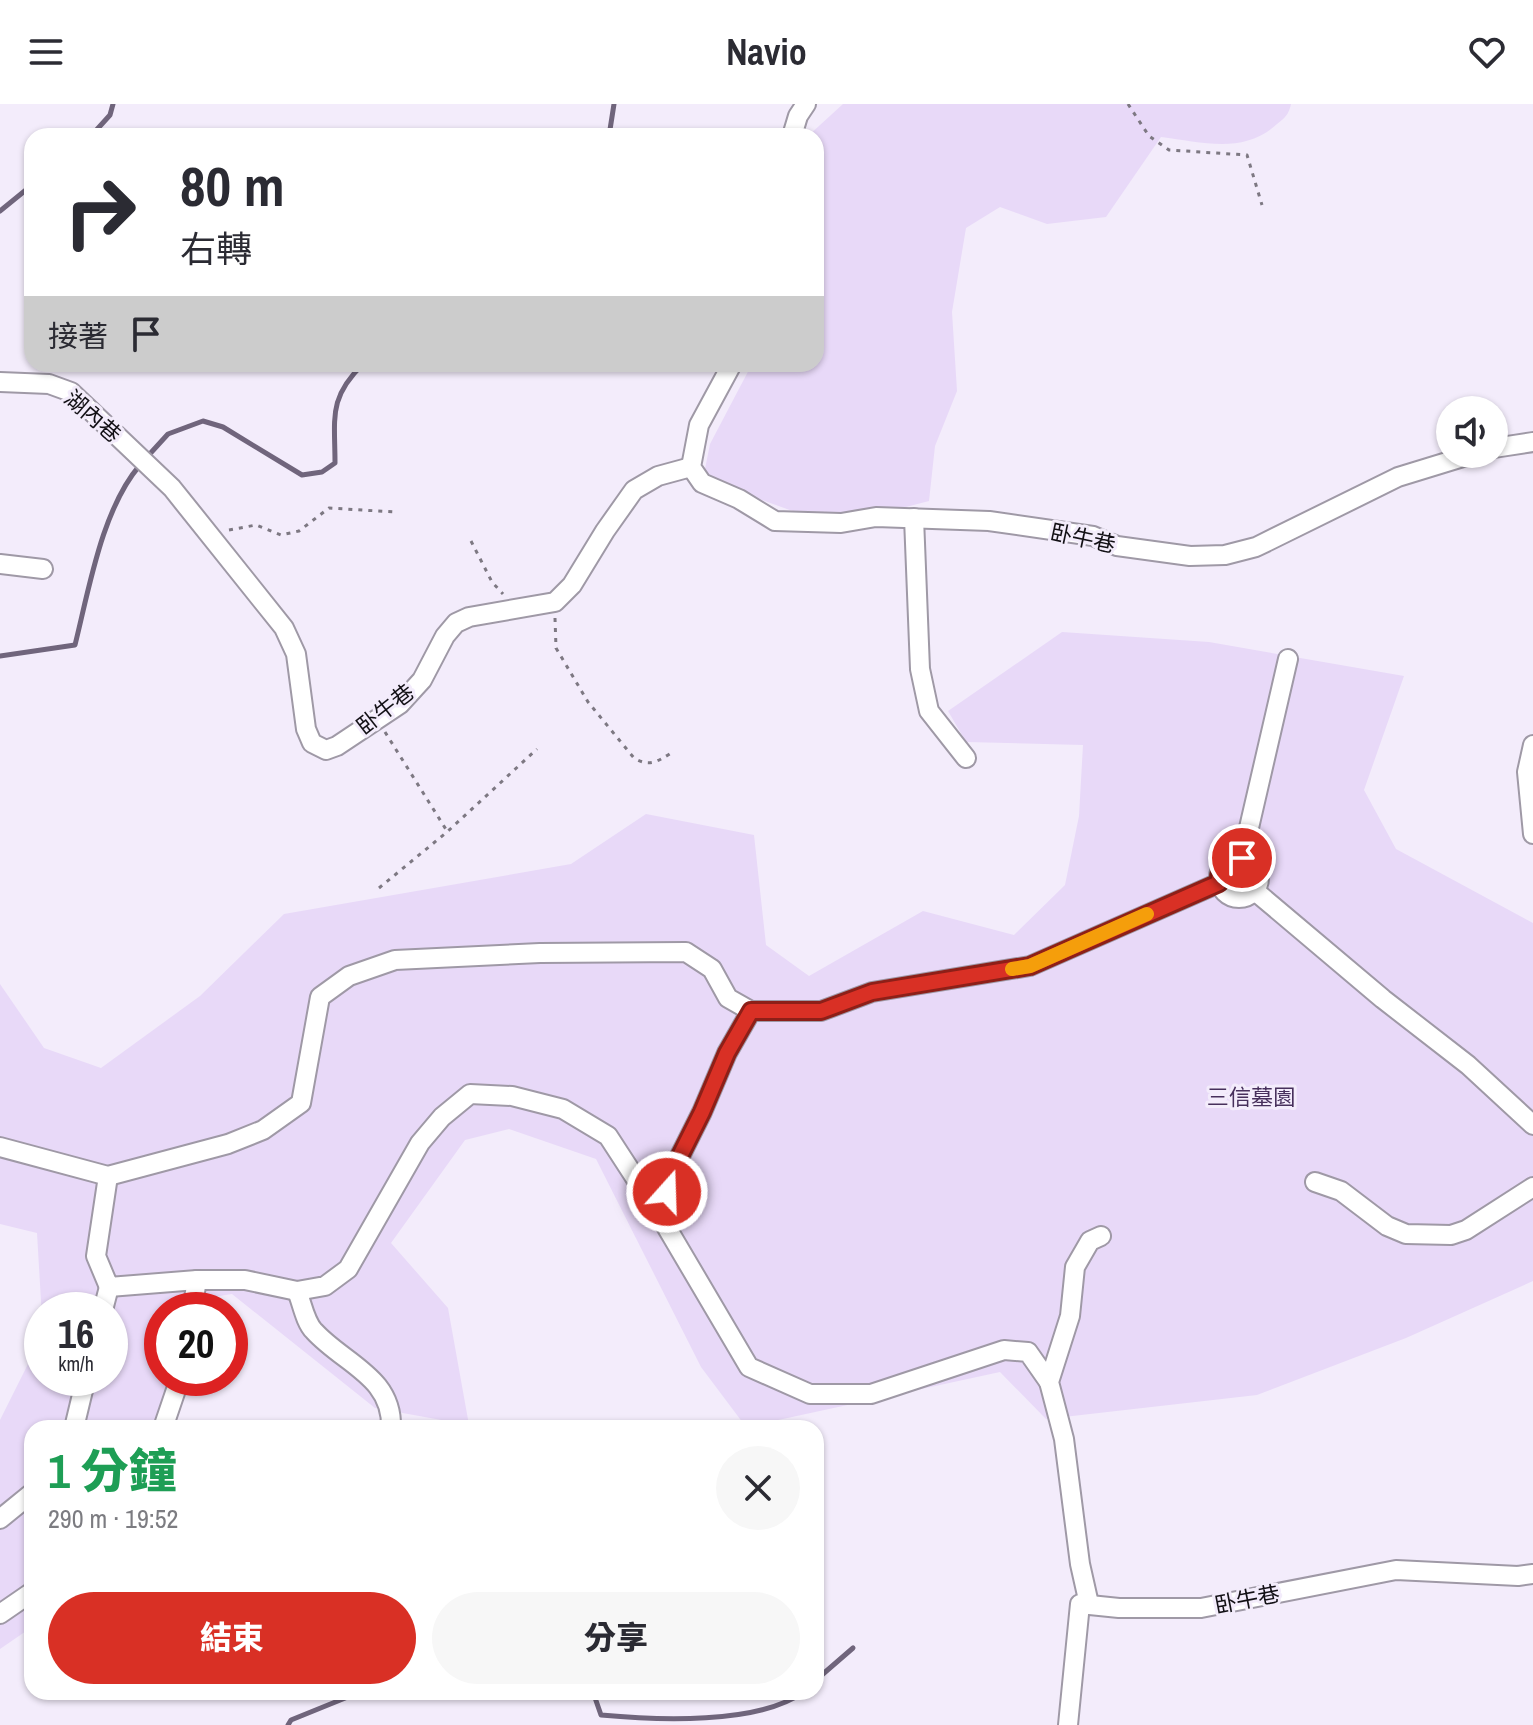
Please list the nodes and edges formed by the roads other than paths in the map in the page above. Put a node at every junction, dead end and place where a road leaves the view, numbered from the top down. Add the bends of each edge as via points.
1 (806, 104) edge
2 (794, 128) edge
3 (728, 372) edge
4 (0, 382) edge
5 (1533, 442) edge
6 (1508, 446) edge
7 (1436, 465) edge
8 (691, 467) junction
9 (152, 469) joint
10 (914, 518) junction
11 (0, 564) edge
12 (43, 569) dead end
13 (1288, 659) dead end
14 (1533, 745) edge
15 (966, 758) dead end
16 (1533, 834) edge
17 (1242, 858) junction
18 (1219, 883) junction
19 (1255, 891) junction
20 (751, 1011) junction
21 (1533, 1125) edge
22 (0, 1147) edge
23 (108, 1176) junction
24 (1315, 1182) dead end
25 (1533, 1187) edge
26 (660, 1216) junction
27 (1101, 1236) dead end
28 (197, 1280) junction
29 (109, 1287) junction
30 (297, 1291) junction
31 (108, 1292) edge
32 (195, 1292) edge
33 (1049, 1382) junction
34 (82, 1396) edge
35 (174, 1396) edge
36 (76, 1420) edge
37 (166, 1420) edge
38 (391, 1420) edge
39 (24, 1500) edge
40 (0, 1519) edge
41 (1533, 1574) edge
42 (24, 1598) edge
43 (1089, 1604) junction
44 (0, 1614) edge
45 (1068, 1725) edge

1 - 2 street
3 - 8 street via 699,425
4 - 9 street, 湖內巷 via 49,384 71,392
5 - 6 street
7 - 10 street, 卧牛巷 via 1398,477 1273,539 1225,555 1143,551 1093,536 989,521
8 - 9 street, 卧牛巷 via 658,476 634,490 572,585 555,602 456,623 422,680 400,704 326,750 312,743 306,729 296,654 284,628
8 - 10 street, 卧牛巷 via 702,483 775,521
10 - 15 street via 920,669 929,711
11 - 12 street
13 - 17 street
14 - 16 street via 1527,772
17 - 18 street via 1224,864
17 - 19 street via 1258,870
18 - 19 street via 1234,898
18 - 20 street via 1030,966 872,992 821,1011
19 - 21 street via 1468,1065
20 - 23 street via 728,998 712,969 686,952 395,960 349,976 320,997 301,1103 263,1130 228,1144
20 - 26 street via 674,1168
22 - 23 street
23 - 29 street via 96,1256
24 - 25 street via 1341,1191 1406,1234 1466,1230
26 - 30 street via 608,1136 563,1109 512,1096 470,1094 420,1143 348,1269 325,1286
26 - 33 street via 749,1367 783,1384 810,1394 871,1394 1004,1350 1028,1352
27 - 33 street via 1090,1241 1075,1267 1070,1316
28 - 29 street
28 - 30 street via 245,1280
28 - 32 street
29 - 31 street
30 - 38 street via 311,1329 382,1388
33 - 43 street via 1064,1439
34 - 36 street
35 - 37 street
39 - 40 street
41 - 43 street, 卧牛巷 via 1396,1570 1201,1608
42 - 44 street
43 - 45 street via 1080,1604

